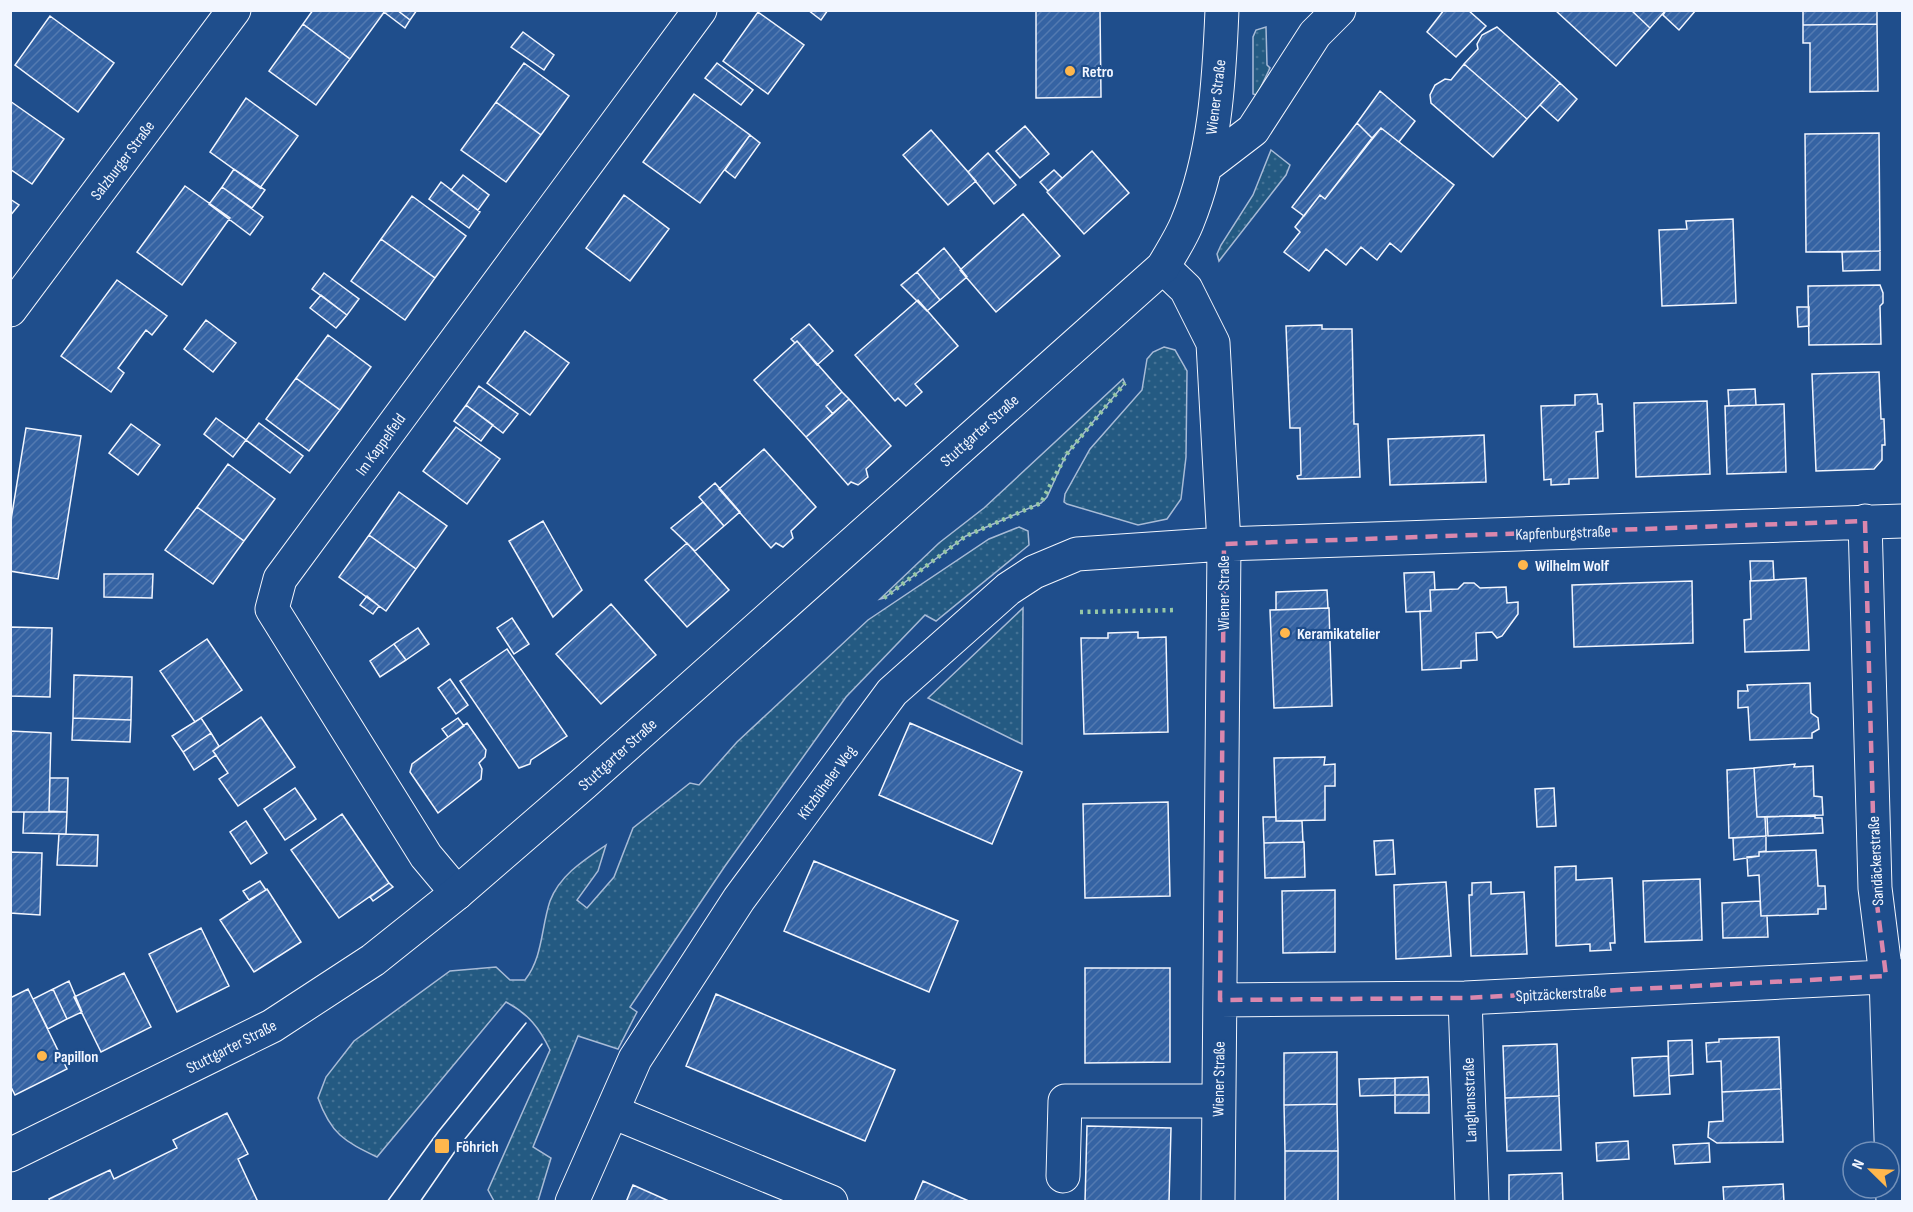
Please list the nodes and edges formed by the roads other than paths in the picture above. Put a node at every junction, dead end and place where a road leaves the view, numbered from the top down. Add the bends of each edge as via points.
1 (234, 10) edge
2 (700, 10) edge
3 (1222, 10) edge
4 (1339, 10) edge
5 (1206, 166) junction
6 (1163, 267) junction
7 (10, 310) edge
8 (1865, 521) junction
9 (1902, 521) edge
10 (1224, 544) junction
11 (457, 893) junction
12 (1894, 976) edge
13 (1465, 998) junction
14 (1220, 1000) junction
15 (1218, 1101) junction
16 (613, 1112) junction
17 (10, 1155) edge
18 (1063, 1176) dead end
19 (572, 1202) edge
20 (831, 1202) edge
21 (1218, 1202) edge
22 (1472, 1202) edge
23 (1893, 1202) edge

1 - 7 street, Salzburger Straße
2 - 11 street, Im Kappelfeld via 280,579 272,609 426,856
3 - 5 street, Wiener Straße via 1219,91
4 - 5 street via 1315,34 1253,130
5 - 6 street, Wiener Straße via 1187,223
6 - 10 street, Wiener Straße via 1186,290 1213,343
6 - 11 street, Stuttgarter Straße
8 - 9 street, Kapfenburgstraße
8 - 10 street, Kapfenburgstraße
8 - 12 street, Sandäckerstraße via 1875,888
10 - 14 street, Wiener Straße
10 - 16 street, Kitzbüheler Weg via 1077,554 1034,572 1008,589 892,692 733,908 635,1059
11 - 17 street, Stuttgarter Straße via 373,960 272,1026
12 - 13 street, Spitzäckerstraße
12 - 23 street, Sandäckerstraße
13 - 14 street, Spitzäckerstraße
13 - 22 street, Langhansstraße
14 - 15 street, Wiener Straße
15 - 18 street via 1065,1101
15 - 21 street, Wiener Straße
16 - 19 street, Kitzbüheler Weg
16 - 20 street

